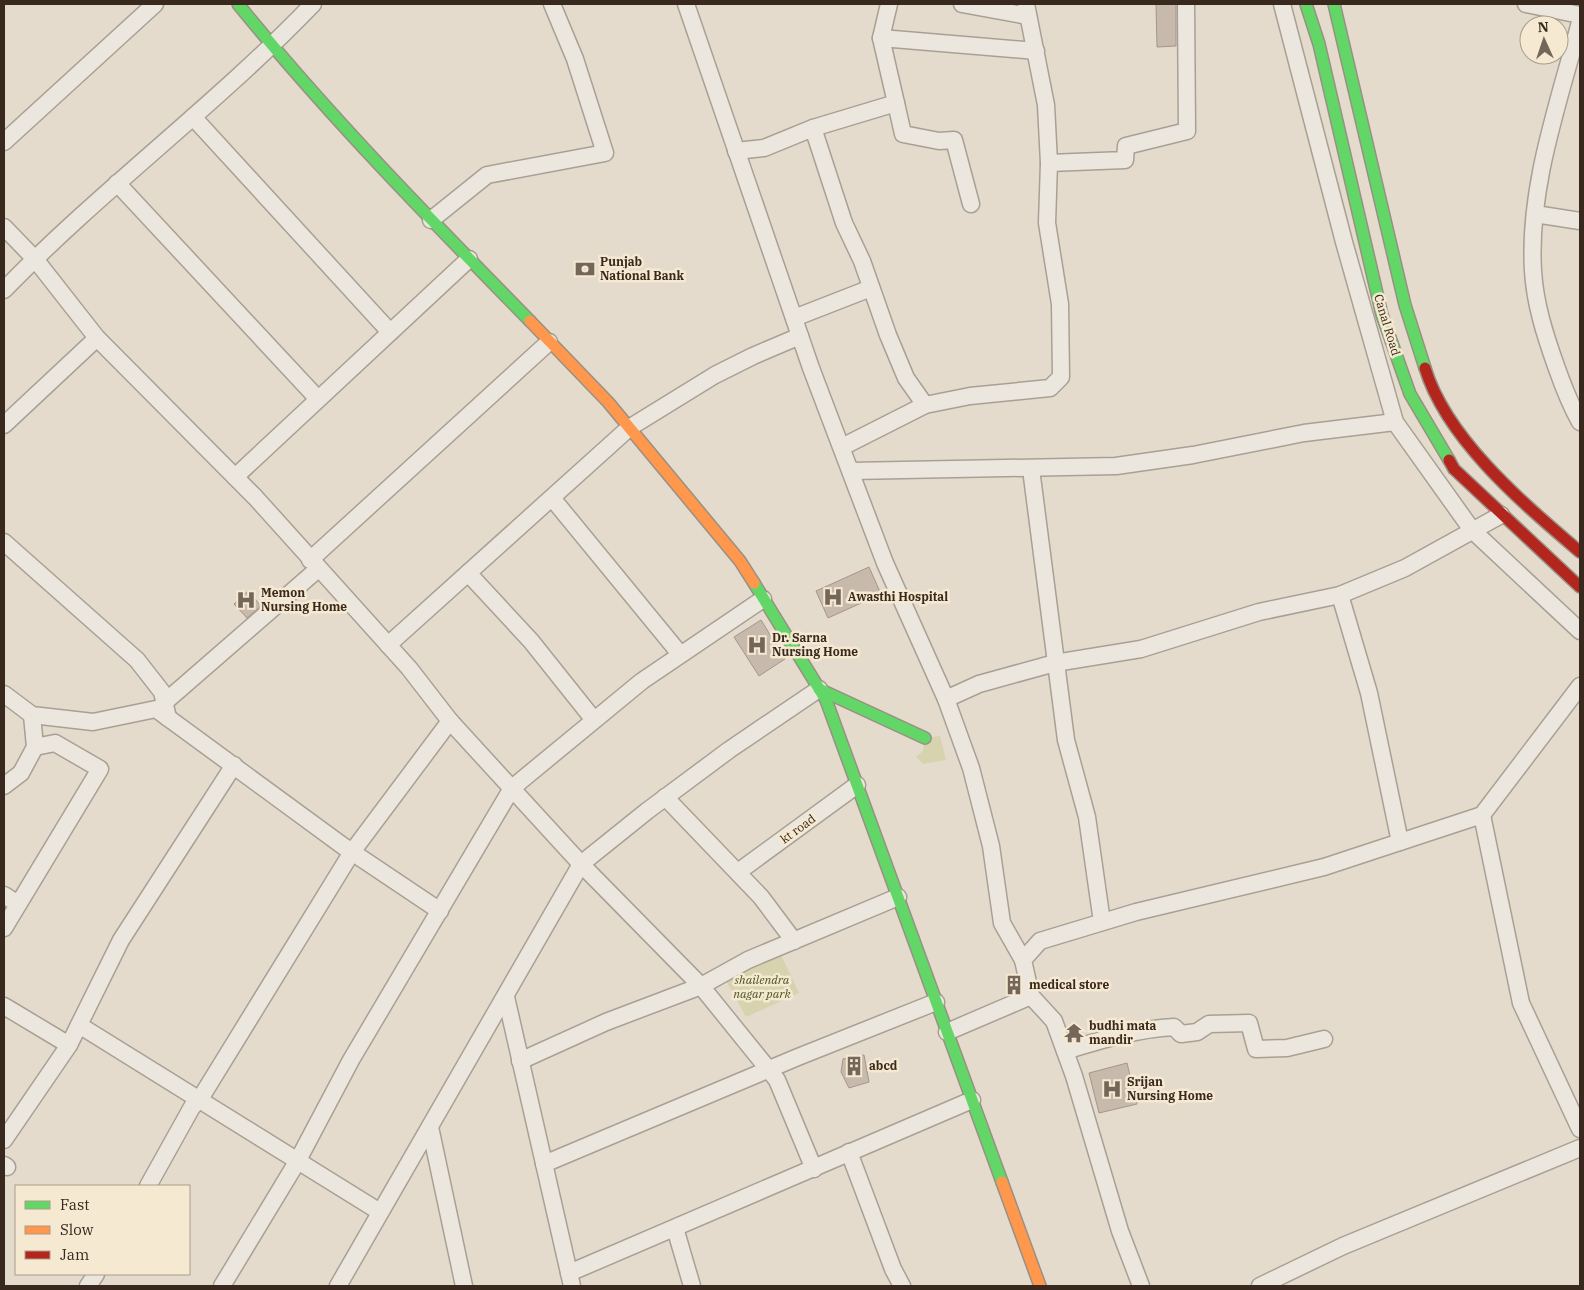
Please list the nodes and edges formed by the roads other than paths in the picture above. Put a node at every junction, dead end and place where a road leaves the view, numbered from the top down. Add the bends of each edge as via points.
1 (155, 4) edge
2 (238, 4) edge
3 (313, 4) edge
4 (552, 4) edge
5 (686, 4) edge
6 (889, 4) edge
7 (962, 4) edge
8 (1186, 4) edge
9 (1282, 4) edge
10 (1306, 4) edge
11 (1334, 4) edge
12 (1526, 4) edge
13 (1027, 10) edge
14 (1580, 16) edge
15 (1580, 22) edge
16 (881, 38) junction
17 (272, 46) junction
18 (1036, 51) junction
19 (896, 103) junction
20 (193, 117) junction
21 (813, 128) junction
22 (4, 142) edge
23 (736, 151) junction
24 (1049, 163) junction
25 (117, 183) junction
26 (971, 204) dead end
27 (1535, 214) junction
28 (431, 220) junction
29 (1580, 221) edge
30 (4, 227) edge
31 (35, 259) junction
32 (469, 259) junction
33 (871, 288) junction
34 (4, 290) edge
35 (794, 318) junction
36 (390, 332) junction
37 (800, 336) junction
38 (97, 338) junction
39 (549, 342) junction
40 (318, 399) junction
41 (925, 404) junction
42 (1395, 422) junction
43 (1580, 422) edge
44 (4, 425) edge
45 (630, 428) junction
46 (842, 448) junction
47 (1032, 469) junction
48 (851, 472) junction
49 (235, 477) junction
50 (552, 498) junction
51 (1501, 515) junction
52 (1472, 530) junction
53 (4, 542) edge
54 (1580, 552) edge
55 (314, 565) junction
56 (468, 573) junction
57 (1580, 587) edge
58 (1340, 595) junction
59 (763, 598) junction
60 (1580, 631) edge
61 (388, 645) junction
62 (680, 654) junction
63 (1055, 663) junction
64 (1580, 686) edge
65 (819, 689) junction
66 (4, 694) edge
67 (946, 699) junction
68 (165, 702) junction
69 (32, 715) junction
70 (168, 718) junction
71 (594, 720) junction
72 (450, 721) junction
73 (925, 738) dead end
74 (35, 747) junction
75 (234, 765) junction
76 (857, 785) junction
77 (4, 786) edge
78 (512, 788) junction
79 (665, 797) junction
80 (1482, 815) junction
81 (1400, 842) junction
82 (352, 852) junction
83 (581, 864) junction
84 (738, 872) junction
85 (4, 895) edge
86 (898, 897) junction
87 (18, 904) junction
88 (440, 911) junction
89 (1102, 922) junction
90 (4, 928) edge
91 (794, 941) junction
92 (1023, 960) junction
93 (701, 986) junction
94 (1031, 996) junction
95 (506, 997) junction
96 (936, 1002) junction
97 (4, 1006) edge
98 (78, 1025) junction
99 (947, 1032) junction
100 (1324, 1040) dead end
101 (69, 1044) junction
102 (1065, 1051) junction
103 (520, 1061) junction
104 (768, 1069) junction
105 (200, 1099) junction
106 (972, 1100) junction
107 (430, 1127) junction
108 (1580, 1128) edge
109 (4, 1140) edge
110 (1580, 1148) edge
111 (850, 1152) junction
112 (297, 1162) junction
113 (544, 1164) junction
114 (814, 1169) junction
115 (149, 1185) edge
116 (380, 1212) junction
117 (675, 1228) junction
118 (95, 1275) edge
119 (571, 1280) edge
120 (88, 1286) edge
121 (222, 1286) edge
122 (338, 1286) edge
123 (464, 1286) edge
124 (692, 1286) edge
125 (902, 1286) edge
126 (1040, 1286) edge
127 (1141, 1286) edge
128 (1260, 1286) edge

1 - 22 street
2 - 17 main road
3 - 17 street
4 - 28 street via 575,59 605,153 487,175
5 - 23 street
6 - 16 street
7 - 13 street
8 - 24 street via 1187,131 1126,146 1125,160
9 - 42 street
10 - 51 main road, Canal Road via 1319,44 1382,315 1410,394 1454,469
11 - 54 main road, Canal Road via 1404,305 1431,388 1462,435 1511,492
12 - 14 street
13 - 18 street
15 - 27 street via 1545,153
16 - 18 street
16 - 19 street
17 - 20 street
17 - 28 main road
18 - 24 street via 1046,105
19 - 21 street
19 - 26 street via 903,134 939,141 954,140
20 - 25 street
20 - 36 street
21 - 23 street via 764,148
21 - 33 street via 844,223
23 - 35 street
24 - 41 street via 1047,223 1060,304 1061,377 1050,388
25 - 31 street
25 - 40 street
27 - 29 street
27 - 43 street via 1533,271 1542,328
28 - 32 main road
30 - 31 street
31 - 34 street
31 - 38 street
32 - 36 street
32 - 39 main road
33 - 35 street
33 - 41 street via 906,378
35 - 37 street
36 - 40 street
37 - 45 street via 715,375
37 - 46 street
38 - 44 street
38 - 49 street
39 - 45 main road
39 - 55 street
40 - 49 street
41 - 46 street
42 - 47 street via 1264,439 1193,455 1116,466
42 - 52 street
45 - 50 street
45 - 59 main road via 740,561
46 - 48 street
47 - 48 street
47 - 63 street
48 - 67 street via 885,564
49 - 55 street
50 - 56 street
50 - 62 street
51 - 52 street
51 - 57 main road, Canal Road
52 - 58 street via 1405,568
52 - 60 street
53 - 68 street via 137,660 162,692
55 - 61 street
55 - 68 street
56 - 61 street
56 - 71 street via 531,641
58 - 63 street via 1260,612 1141,649
58 - 81 street via 1369,693
59 - 62 street
59 - 65 main road
61 - 72 street
62 - 71 street via 642,680
63 - 67 street via 979,684
63 - 89 street via 1066,740 1087,818
64 - 80 street
65 - 73 main road
65 - 76 main road
65 - 79 street
66 - 69 street
67 - 92 street via 971,768 991,846 1002,923
68 - 70 street
69 - 70 street via 93,722 156,709
69 - 74 street
70 - 75 street
71 - 78 street
72 - 78 street
72 - 82 street
74 - 77 street via 21,773
74 - 87 street via 55,743 100,769
75 - 82 street
75 - 98 street via 121,940
76 - 84 street, kt road
76 - 86 main road
78 - 83 street
78 - 88 street
79 - 83 street
79 - 84 street
80 - 81 street
80 - 108 street via 1521,1003
81 - 89 street via 1324,867
82 - 88 street
82 - 105 street
83 - 93 street
83 - 95 street
84 - 91 street
85 - 87 street
86 - 91 street
86 - 96 main road
87 - 90 street
88 - 112 street via 351,1060
89 - 92 street via 1040,941
91 - 93 street via 748,960
92 - 94 street
93 - 103 street via 606,1022
93 - 104 street
94 - 99 street
94 - 102 street via 1054,1020
95 - 103 street
95 - 107 street
96 - 99 main road
96 - 104 street
97 - 101 street
98 - 101 street
98 - 105 street
99 - 106 main road
100 - 102 street via 1287,1048 1256,1049 1250,1023 1209,1024 1197,1032 1181,1034 1174,1027 1152,1028
101 - 109 street
102 - 127 street via 1120,1232
103 - 113 street
104 - 113 street
104 - 114 street via 777,1080
105 - 112 street
105 - 115 street via 192,1107
106 - 111 street
106 - 126 main road
107 - 116 street
107 - 123 street
110 - 128 street via 1343,1246
111 - 114 street
111 - 125 street
112 - 116 street
112 - 121 street
113 - 119 street
114 - 117 street
116 - 122 street
117 - 119 street
117 - 124 street
118 - 120 street

